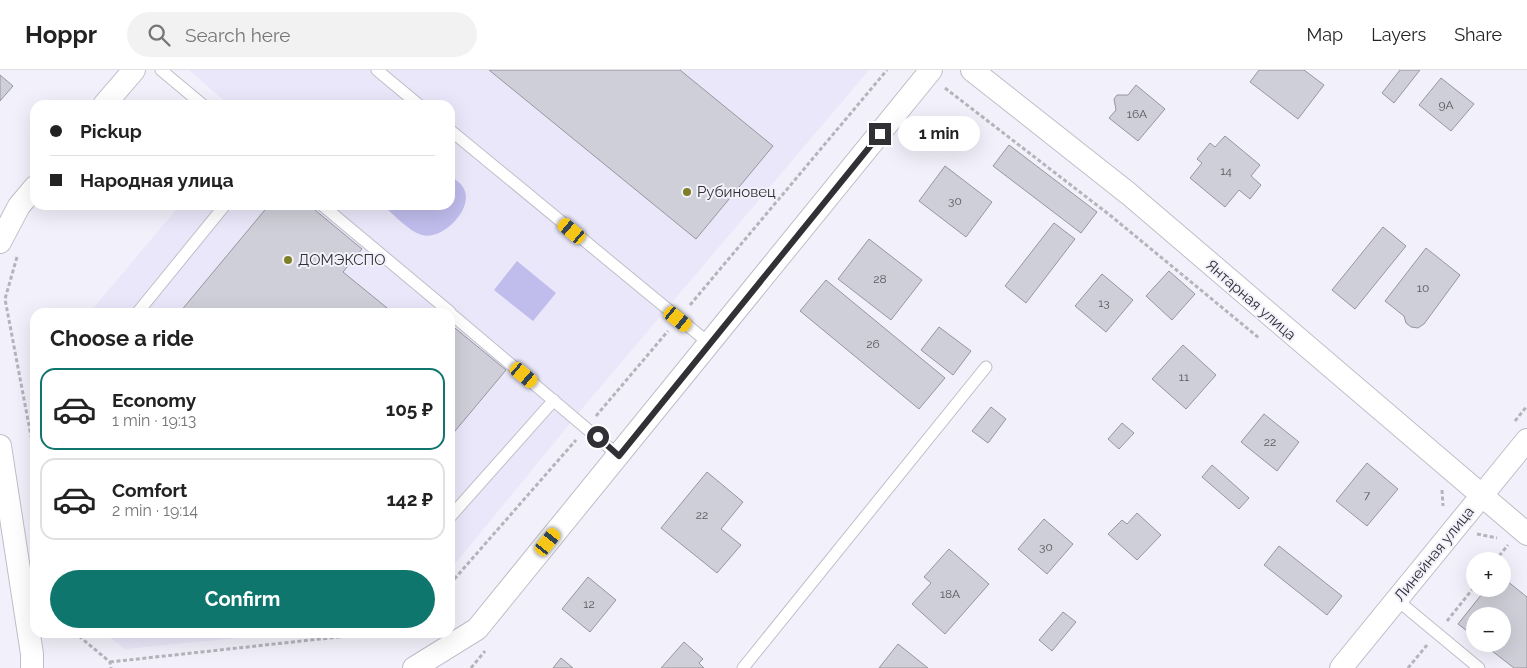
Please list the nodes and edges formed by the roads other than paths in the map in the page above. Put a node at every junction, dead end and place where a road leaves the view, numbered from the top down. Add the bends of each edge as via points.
1 (134, 70) edge
2 (161, 70) edge
3 (377, 70) edge
4 (972, 70) edge
5 (930, 72) edge
6 (108, 100) edge
7 (197, 100) edge
8 (414, 100) edge
9 (455, 134) edge
10 (30, 193) edge
11 (221, 210) edge
12 (328, 210) edge
13 (10, 245) edge
14 (141, 308) edge
15 (444, 308) edge
16 (455, 317) edge
17 (710, 344) junction
18 (986, 367) dead end
19 (554, 400) junction
20 (1527, 440) edge
21 (0, 446) edge
22 (619, 456) junction
23 (1480, 496) junction
24 (455, 511) edge
25 (1527, 534) edge
26 (1397, 600) junction
27 (32, 668) edge
28 (414, 668) edge
29 (743, 668) edge
30 (1341, 668) edge
31 (1479, 668) edge

1 - 6 street
2 - 7 lane
3 - 8 lane
4 - 23 street, Янтарная улица via 1128,194
5 - 17 street
9 - 17 lane
10 - 13 street via 19,206
11 - 14 lane
12 - 15 lane
16 - 19 lane
17 - 22 street
18 - 29 lane
19 - 22 lane
19 - 24 lane
20 - 23 street, Линейная улица
21 - 27 street
22 - 28 street via 477,629
23 - 25 street, Янтарная улица
23 - 26 street, Линейная улица
26 - 30 street, Линейная улица
26 - 31 lane

